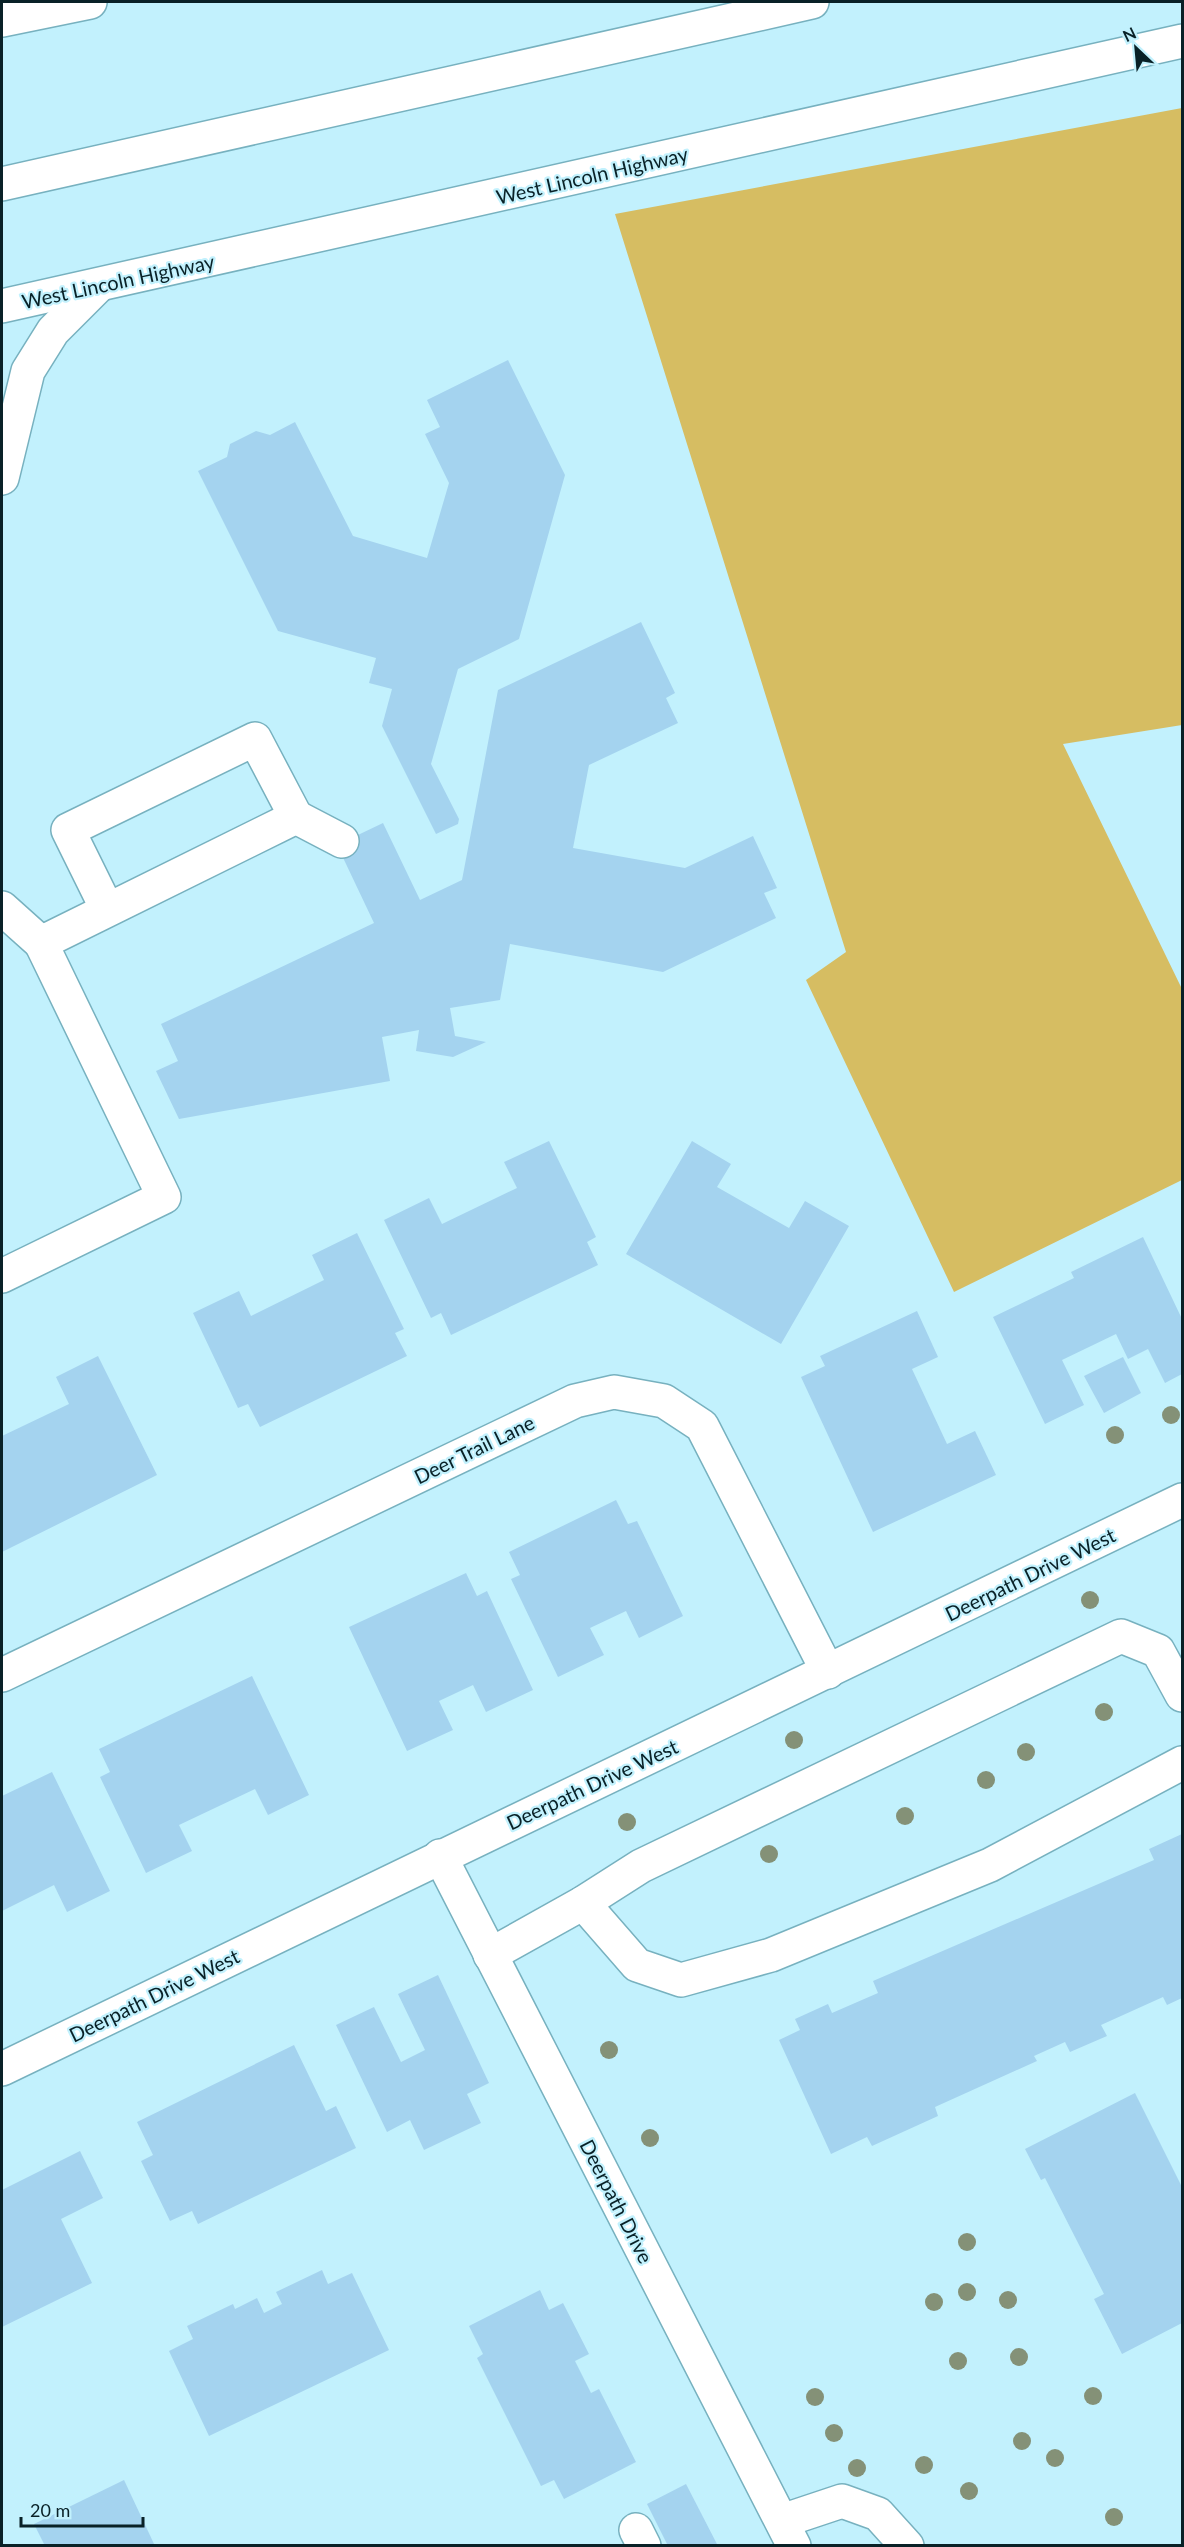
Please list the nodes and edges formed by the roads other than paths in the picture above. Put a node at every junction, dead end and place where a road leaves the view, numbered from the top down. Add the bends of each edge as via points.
1 (90, 2) edge
2 (812, 2) edge
3 (2, 20) edge
4 (1182, 41) edge
5 (2, 184) edge
6 (97, 287) junction
7 (2, 306) edge
8 (2, 478) edge
9 (296, 817) junction
10 (342, 841) dead end
11 (2, 908) edge
12 (107, 909) junction
13 (41, 943) junction
14 (2, 1276) edge
15 (1182, 1500) edge
16 (828, 1672) junction
17 (2, 1675) edge
18 (1182, 1695) edge
19 (1182, 1762) edge
20 (440, 1856) junction
21 (583, 1904) junction
22 (490, 1955) junction
23 (2, 2069) edge
24 (788, 2533) edge
25 (908, 2546) edge

1 - 3 street
2 - 5 street
4 - 6 street, West Lincoln Highway
6 - 7 street, West Lincoln Highway
6 - 8 street via 53,331 28,371
9 - 10 street
9 - 12 street
9 - 12 street via 255,739 68,830
11 - 13 street
12 - 13 street
13 - 14 street via 164,1197
15 - 16 street, Deerpath Drive West
16 - 17 street, Deer Trail Lane via 702,1426 664,1401 614,1392 575,1401
16 - 20 street, Deerpath Drive West
18 - 21 street via 1158,1651 1121,1636 641,1866
19 - 21 street via 990,1865 771,1955 681,1980 637,1965
20 - 22 street, Deerpath Drive
20 - 23 street, Deerpath Drive West
21 - 22 street
22 - 24 street, Deerpath Drive
24 - 25 street via 842,2501 878,2514

